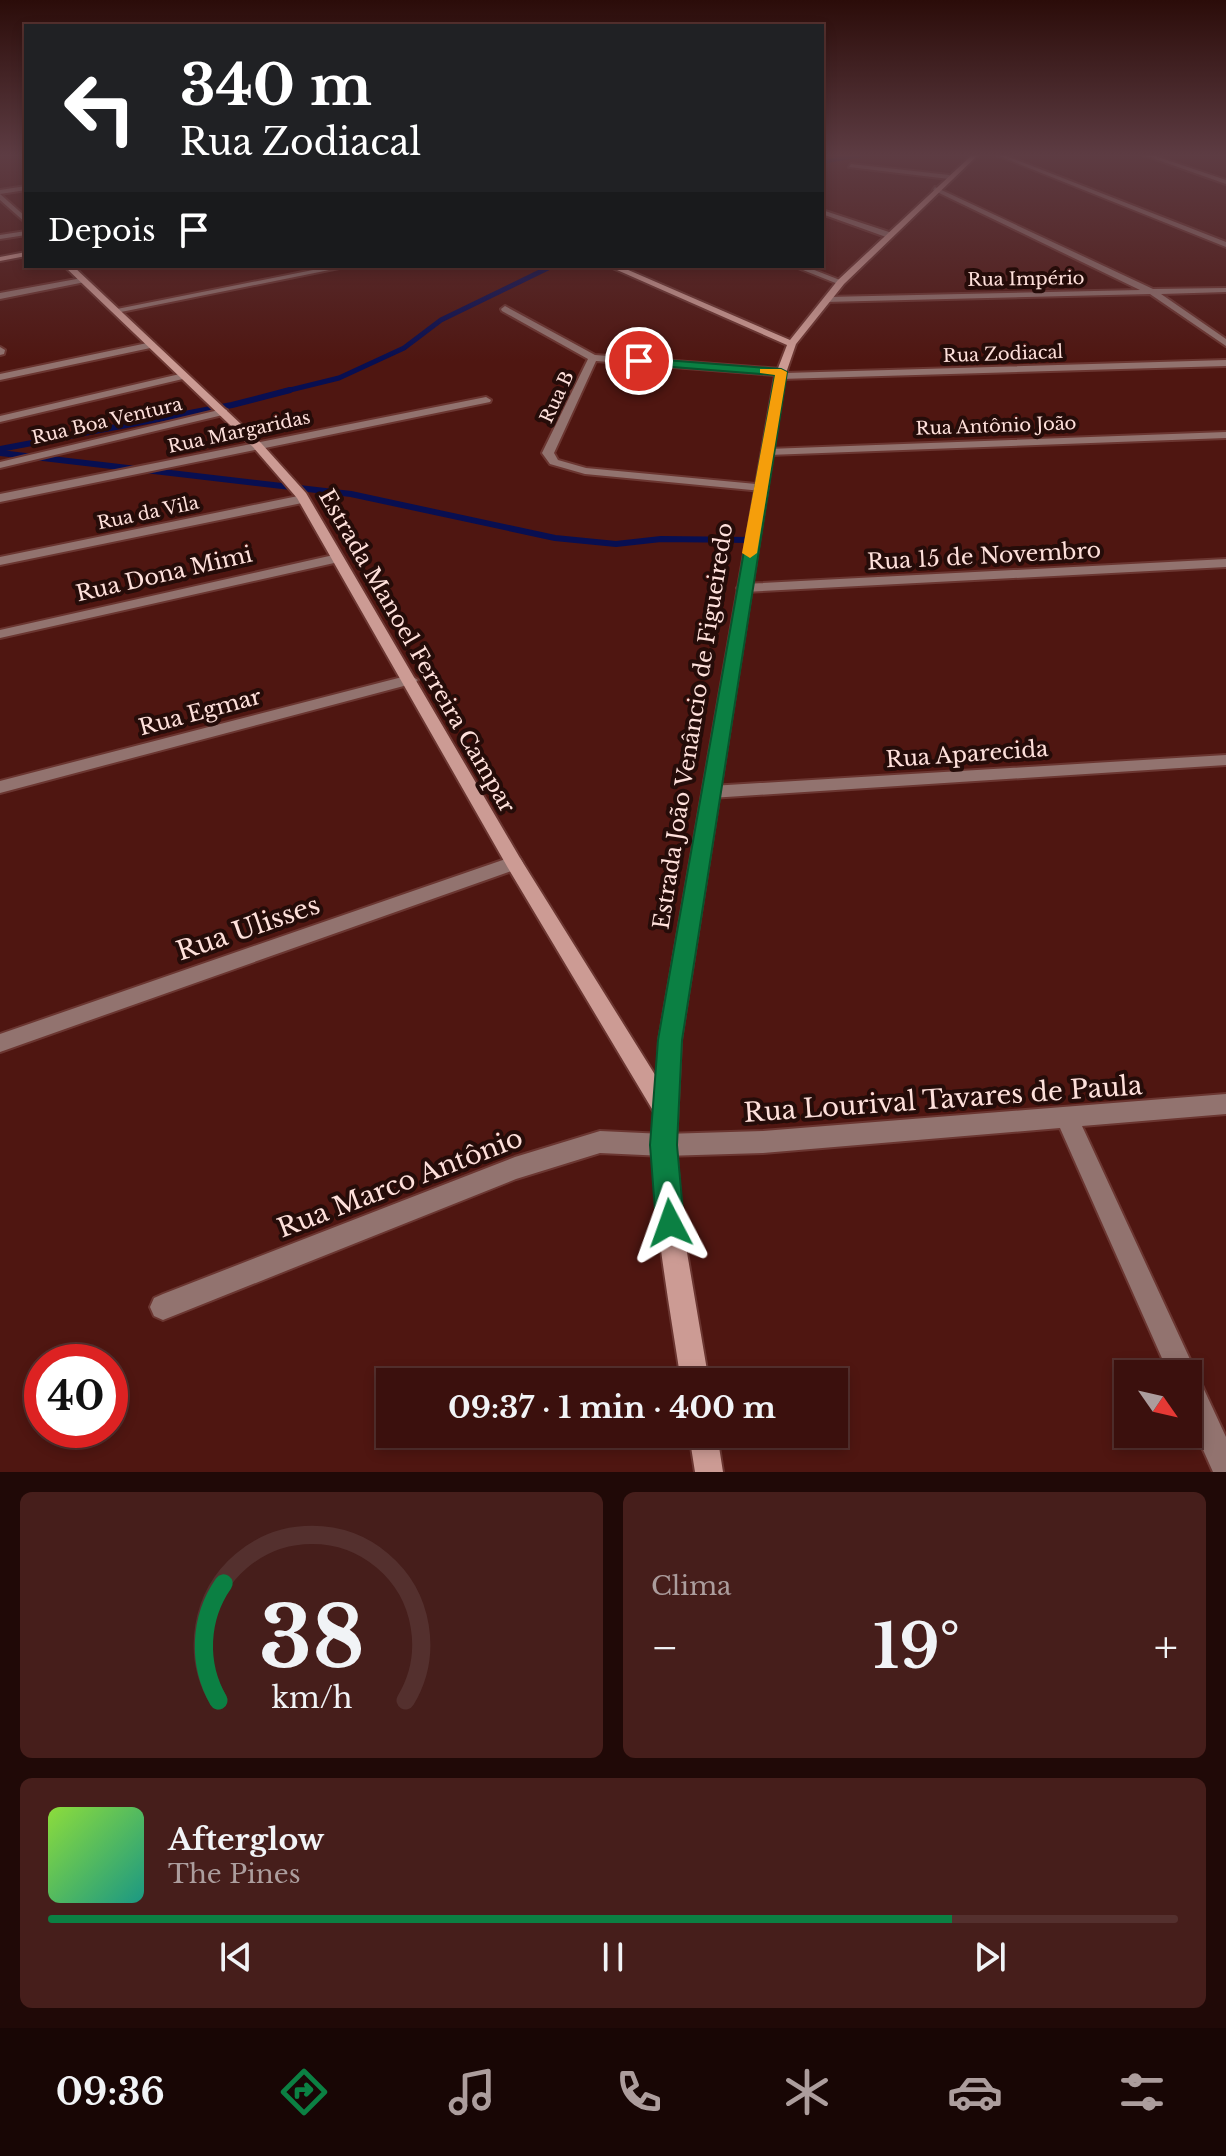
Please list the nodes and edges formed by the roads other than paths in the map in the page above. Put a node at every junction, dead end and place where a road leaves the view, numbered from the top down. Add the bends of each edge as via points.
1 (856, 224) edge
2 (900, 224) edge
3 (1008, 224) edge
4 (1172, 224) edge
5 (24, 233) edge
6 (889, 235) junction
7 (0, 237) edge
8 (1226, 245) edge
9 (24, 254) edge
10 (0, 259) edge
11 (70, 268) edge
12 (335, 268) edge
13 (617, 268) edge
14 (802, 268) edge
15 (82, 280) junction
16 (841, 282) junction
17 (1226, 290) edge
18 (1154, 293) junction
19 (0, 296) edge
20 (827, 300) junction
21 (505, 309) dead end
22 (116, 310) junction
23 (1226, 343) edge
24 (792, 344) junction
25 (152, 345) junction
26 (593, 358) junction
27 (1226, 363) edge
28 (781, 374) junction
29 (184, 376) junction
30 (0, 377) edge
31 (486, 400) dead end
32 (223, 412) junction
33 (0, 419) edge
34 (1226, 435) edge
35 (257, 445) junction
36 (768, 452) junction
37 (5, 464) edge
38 (762, 487) junction
39 (0, 498) edge
40 (302, 498) junction
41 (338, 558) junction
42 (0, 561) edge
43 (1226, 563) edge
44 (744, 588) junction
45 (0, 634) edge
46 (410, 680) junction
47 (1226, 760) edge
48 (0, 787) edge
49 (711, 792) junction
50 (514, 863) junction
51 (0, 1043) edge
52 (1226, 1104) edge
53 (664, 1109) junction
54 (1067, 1119) junction
55 (664, 1145) junction
56 (163, 1307) dead end
57 (1177, 1360) edge
58 (693, 1368) edge
59 (1202, 1416) edge
60 (705, 1448) edge
61 (1226, 1469) edge
62 (709, 1472) edge

1 - 6 street
2 - 6 street, Estrada João Venâncio de Figueiredo
3 - 18 street
4 - 8 street
5 - 7 street
6 - 16 street, Estrada João Venâncio de Figueiredo
9 - 10 street
11 - 15 street, Estrada Manoel Ferreira Campar
12 - 22 street
13 - 24 street
14 - 16 street
15 - 19 street
15 - 22 street, Estrada Manoel Ferreira Campar
16 - 20 street, Estrada João Venâncio de Figueiredo
17 - 18 street, Rua Império
18 - 20 street, Rua Império
18 - 23 street
20 - 24 street, Estrada João Venâncio de Figueiredo
21 - 26 street, Rua B
22 - 25 street, Estrada Manoel Ferreira Campar
24 - 28 street, Estrada João Venâncio de Figueiredo
25 - 29 street, Estrada Manoel Ferreira Campar
25 - 30 street
26 - 28 street, Rua Zodiacal
26 - 38 street, Rua B via 548,453 554,462 585,471
27 - 28 street, Rua Zodiacal
28 - 36 street, Estrada João Venâncio de Figueiredo
29 - 32 street, Estrada Manoel Ferreira Campar
29 - 33 street
31 - 35 street, Rua Margaridas
32 - 35 street, Estrada Manoel Ferreira Campar
32 - 37 street, Rua Boa Ventura
34 - 36 street, Rua Antônio João
35 - 39 street, Rua Margaridas
35 - 40 street, Estrada Manoel Ferreira Campar
36 - 38 street, Estrada João Venâncio de Figueiredo
38 - 44 street, Estrada João Venâncio de Figueiredo
40 - 41 street, Estrada Manoel Ferreira Campar
40 - 42 street, Rua da Vila
41 - 45 street, Rua Dona Mimi
41 - 46 street, Estrada Manoel Ferreira Campar
43 - 44 street, Rua 15 de Novembro
44 - 49 street, Estrada João Venâncio de Figueiredo
46 - 48 street, Rua Egmar
46 - 50 street, Estrada Manoel Ferreira Campar
47 - 49 street, Rua Aparecida
49 - 53 street, Estrada João Venâncio de Figueiredo via 670,1040
50 - 51 street, Rua Ulisses
50 - 53 street, Estrada Manoel Ferreira Campar
52 - 54 street, Rua Lourival Tavares de Paula
53 - 55 street, Estrada João Venâncio de Figueiredo
54 - 55 street, Rua Lourival Tavares de Paula
54 - 57 street
55 - 56 street, Rua Marco Antônio via 600,1142 515,1168
55 - 58 street, Estrada João Venâncio de Figueiredo via 670,1223
59 - 61 street
60 - 62 street

